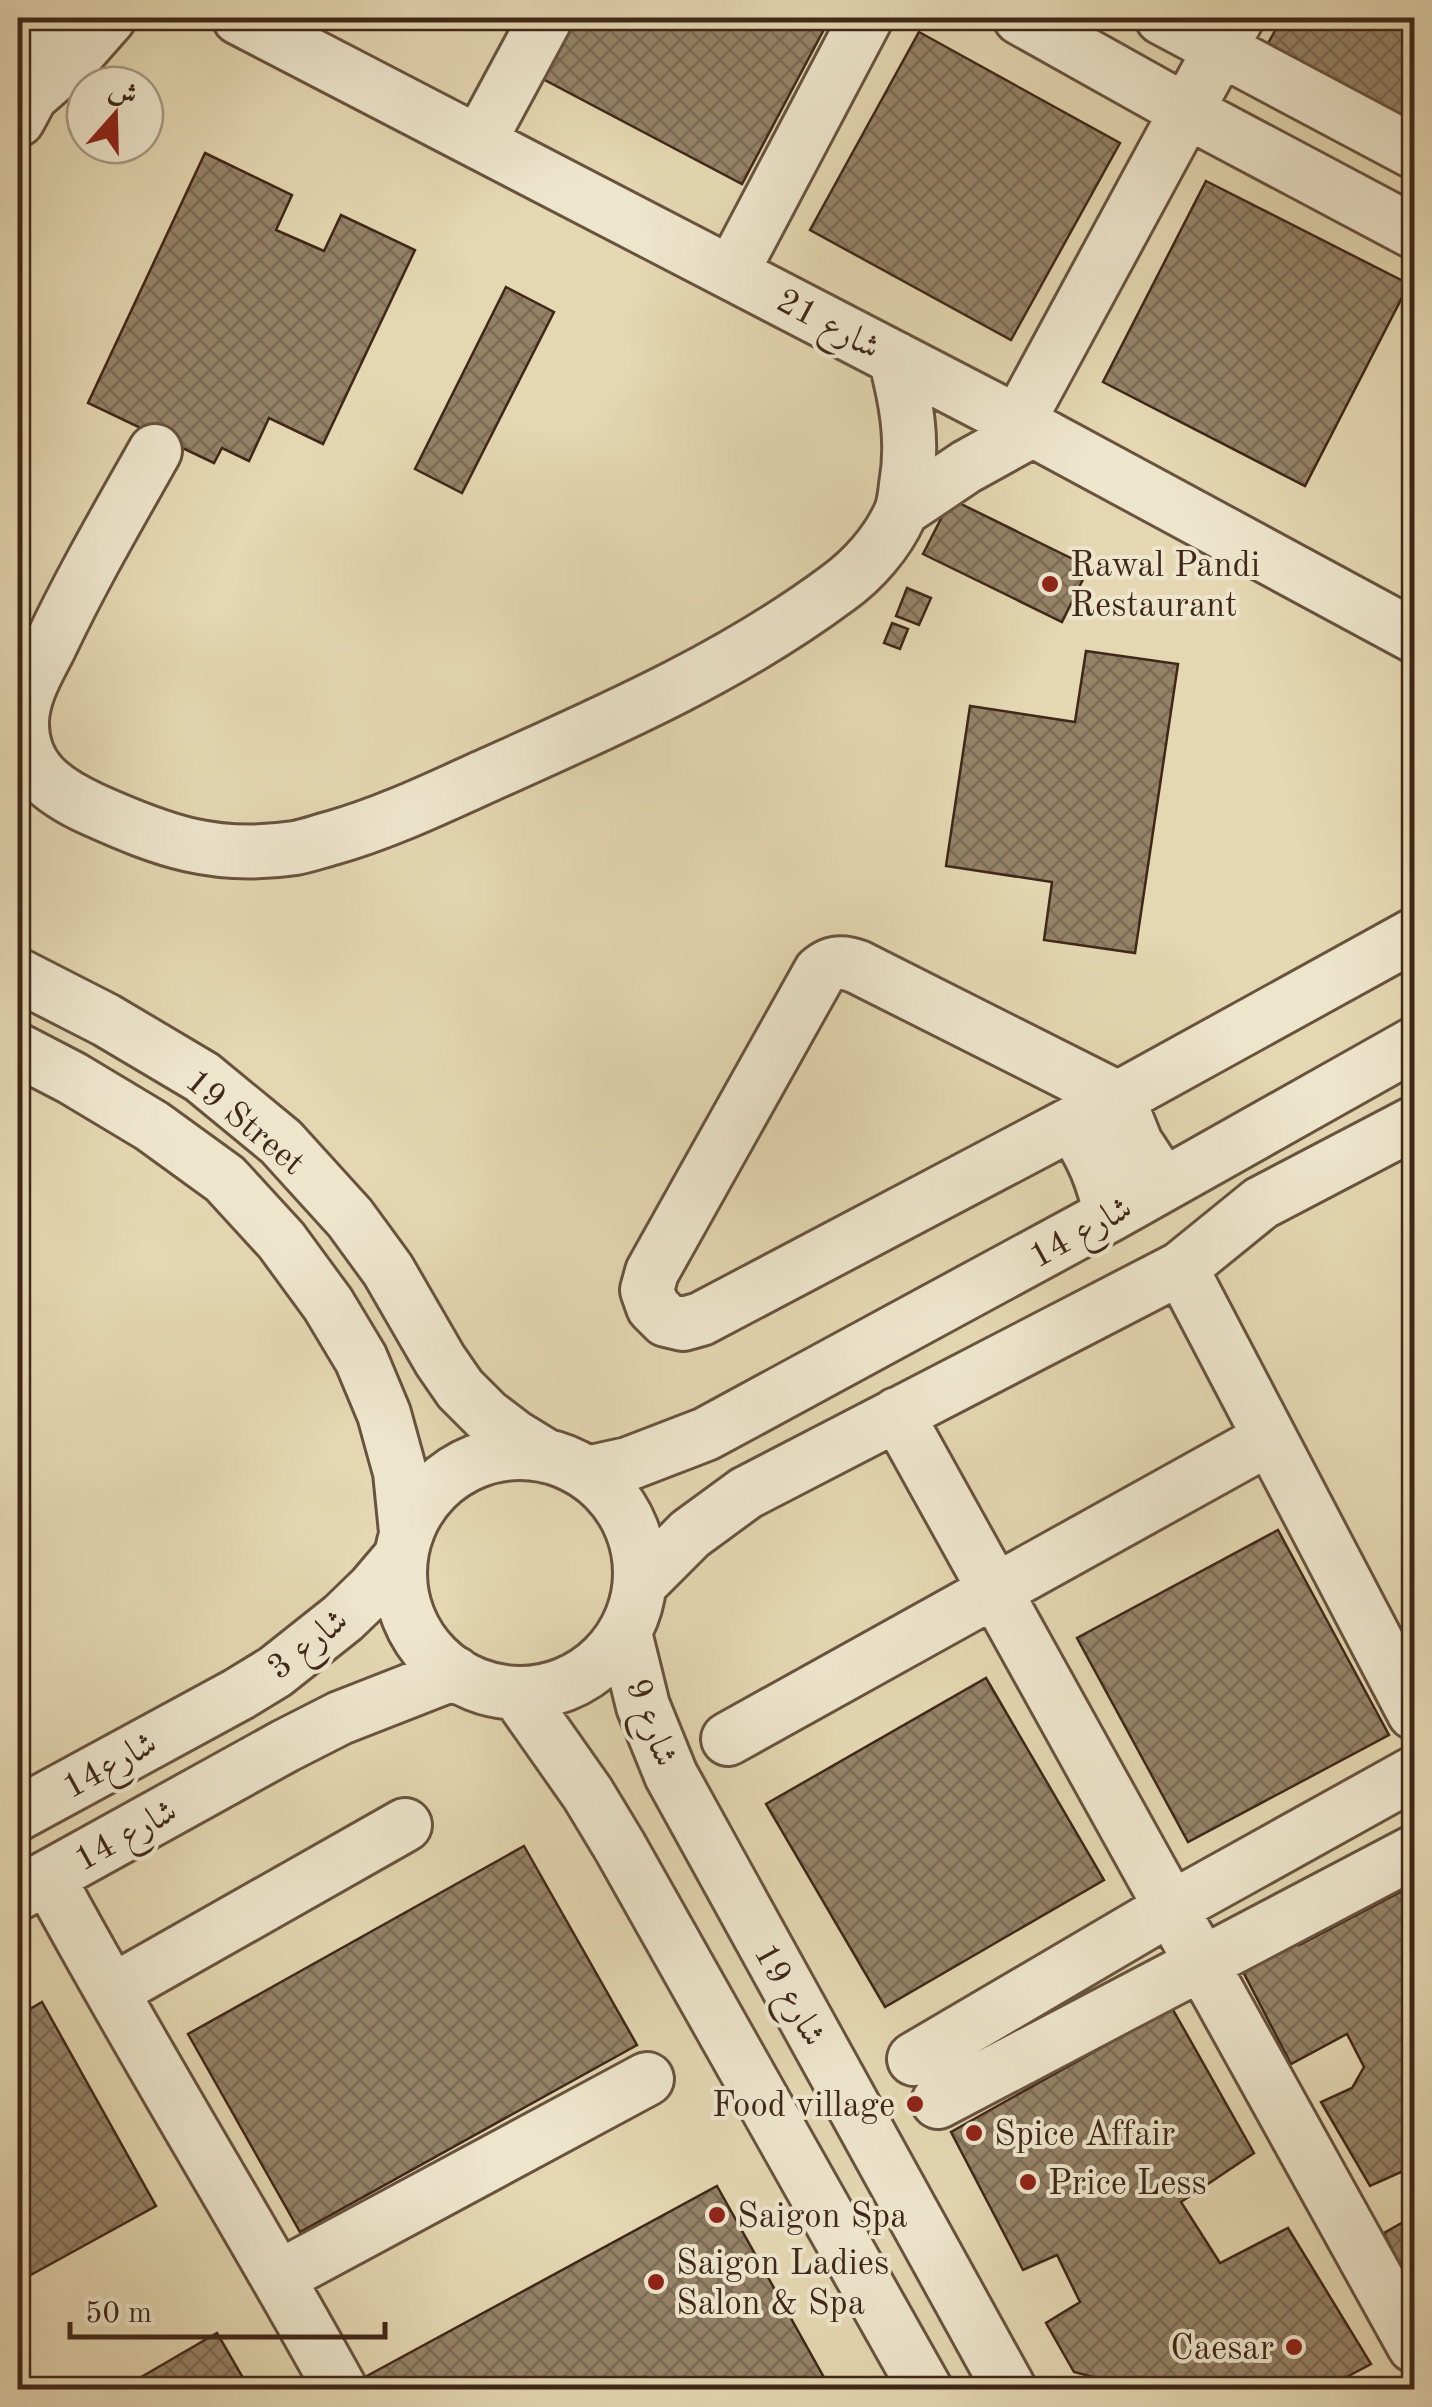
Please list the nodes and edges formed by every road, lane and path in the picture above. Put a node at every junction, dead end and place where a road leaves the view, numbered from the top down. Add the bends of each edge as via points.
1 (46, 18) edge
2 (109, 18) edge
3 (240, 18) edge
4 (546, 18) edge
5 (866, 18) edge
6 (1020, 18) edge
7 (1162, 18) edge
8 (1229, 33) edge
9 (24, 108) edge
10 (1188, 112) junction
11 (479, 142) junction
12 (1414, 152) edge
13 (1414, 232) edge
14 (732, 272) junction
15 (896, 358) junction
16 (1026, 426) junction
17 (155, 452) dead end
18 (902, 510) junction
19 (1414, 636) edge
20 (1414, 934) edge
21 (18, 974) edge
22 (1414, 1044) edge
23 (18, 1050) edge
24 (1118, 1098) junction
25 (1414, 1123) edge
26 (1072, 1124) junction
27 (1163, 1184) junction
28 (1110, 1215) junction
29 (1181, 1268) junction
30 (897, 1414) junction
31 (1270, 1438) junction
32 (566, 1464) junction
33 (404, 1544) junction
34 (640, 1584) junction
35 (995, 1591) junction
36 (624, 1634) junction
37 (454, 1673) junction
38 (517, 1693) junction
39 (1414, 1713) edge
40 (200, 1714) joint
41 (728, 1739) dead end
42 (1414, 1773) edge
43 (689, 1808) joint
44 (18, 1814) edge
45 (406, 1825) dead end
46 (1414, 1852) edge
47 (33, 1885) edge
48 (1171, 1908) junction
49 (1202, 1964) junction
50 (112, 1991) junction
51 (647, 2079) dead end
52 (279, 2276) junction
53 (1414, 2346) edge
54 (919, 2382) edge
55 (342, 2390) edge
56 (1010, 2390) edge

1 - 9 street
2 - 9 street
3 - 11 street, شارع 21
4 - 11 street
5 - 14 street
6 - 10 street
7 - 8 street
8 - 10 street
8 - 12 street
10 - 13 street
10 - 16 street
11 - 14 street, شارع 21
14 - 15 street, شارع 21
15 - 16 street, شارع 21
15 - 18 street via 910,434
16 - 18 street
16 - 19 street, شارع 21
17 - 18 street via 31,686 24,742 42,778 73,800 190,846 242,852 298,848 367,828 730,658 858,572
20 - 24 street
21 - 32 street, 19 Street via 202,1078 281,1142 388,1270 460,1388 515,1437
22 - 27 street, شارع 14
23 - 33 street, 19 Street via 152,1126 226,1179 281,1240 362,1359 400,1472
24 - 26 street
24 - 26 street via 848,963 828,965 652,1272 652,1307 666,1320 701,1319
24 - 27 street
25 - 29 street via 1261,1203
26 - 28 street via 1101,1176
27 - 28 street, شارع 14
28 - 32 street, شارع 14 via 706,1434 628,1464
29 - 30 street
29 - 31 street
30 - 34 street via 718,1512
30 - 35 street
31 - 35 street
31 - 39 street
32 - 33 street via 518,1453 462,1468 420,1506
32 - 34 street via 606,1490 622,1510 634,1533
33 - 37 street via 401,1590 410,1622
33 - 40 street, شارع 3 via 363,1598 310,1646
34 - 36 street
35 - 41 street
35 - 48 street
36 - 38 street via 579,1678
36 - 43 street, شارع 9 via 642,1706
37 - 38 street via 484,1688
37 - 47 street, شارع 14 via 340,1718
38 - 54 street via 620,1847
40 - 44 street, شارع14
42 - 48 street
43 - 56 street, شارع 19
45 - 50 street
46 - 49 street
47 - 50 street
48 - 49 street
48 - 49 street via 926,2080
49 - 53 street
50 - 52 street
51 - 52 street
52 - 55 street

